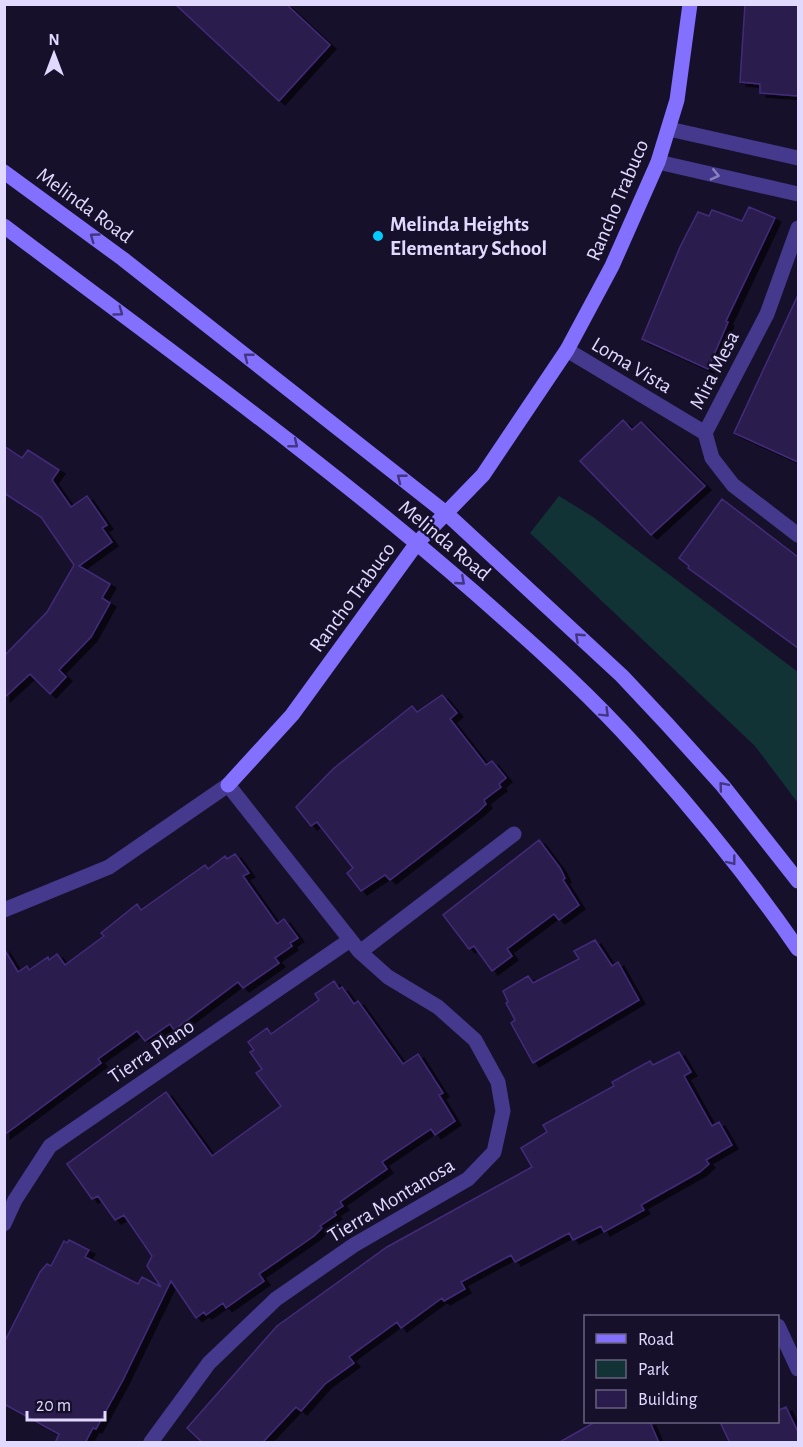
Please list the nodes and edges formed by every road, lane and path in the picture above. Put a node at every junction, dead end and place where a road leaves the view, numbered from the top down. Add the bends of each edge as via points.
1 (690, 4) edge
2 (669, 129) junction
3 (798, 158) edge
4 (658, 162) junction
5 (4, 172) edge
6 (798, 194) edge
7 (4, 226) edge
8 (798, 228) edge
9 (567, 350) junction
10 (705, 434) junction
11 (447, 514) junction
12 (798, 535) edge
13 (417, 543) junction
14 (228, 785) junction
15 (514, 834) dead end
16 (798, 881) edge
17 (4, 910) edge
18 (355, 946) junction
19 (798, 949) edge
20 (4, 1224) edge
21 (779, 1330) edge
22 (798, 1369) edge
23 (152, 1443) edge

1 - 2 main road, Rancho Trabuco via 678,100
2 - 3 street
2 - 4 main road, Rancho Trabuco
4 -> 6 street
4 - 9 main road, Rancho Trabuco via 612,266
11 -> 5 main road, Melinda Road via 123,259
7 -> 13 main road, Melinda Road via 249,408
8 - 10 street, Mira Mesa via 767,314
9 - 10 street, Loma Vista
9 - 11 main road, Rancho Trabuco via 483,475
10 - 12 street, Mira Mesa via 712,458 733,485
11 - 13 main road, Rancho Trabuco
16 -> 11 main road, Melinda Road via 668,724 622,676
13 - 14 main road, Rancho Trabuco via 292,715
13 -> 19 main road, Melinda Road via 538,649 621,730 696,815
14 - 17 street, Rancho Trabuco via 109,867
14 - 18 street, Tierra Montanosa
15 - 18 street, Tierra Plano
18 - 20 street, Tierra Plano via 50,1146
18 - 23 street, Tierra Montanosa via 388,977 438,1007 475,1040 500,1090 503,1111 494,1152 468,1179 354,1245 276,1299 209,1363
21 - 22 street

